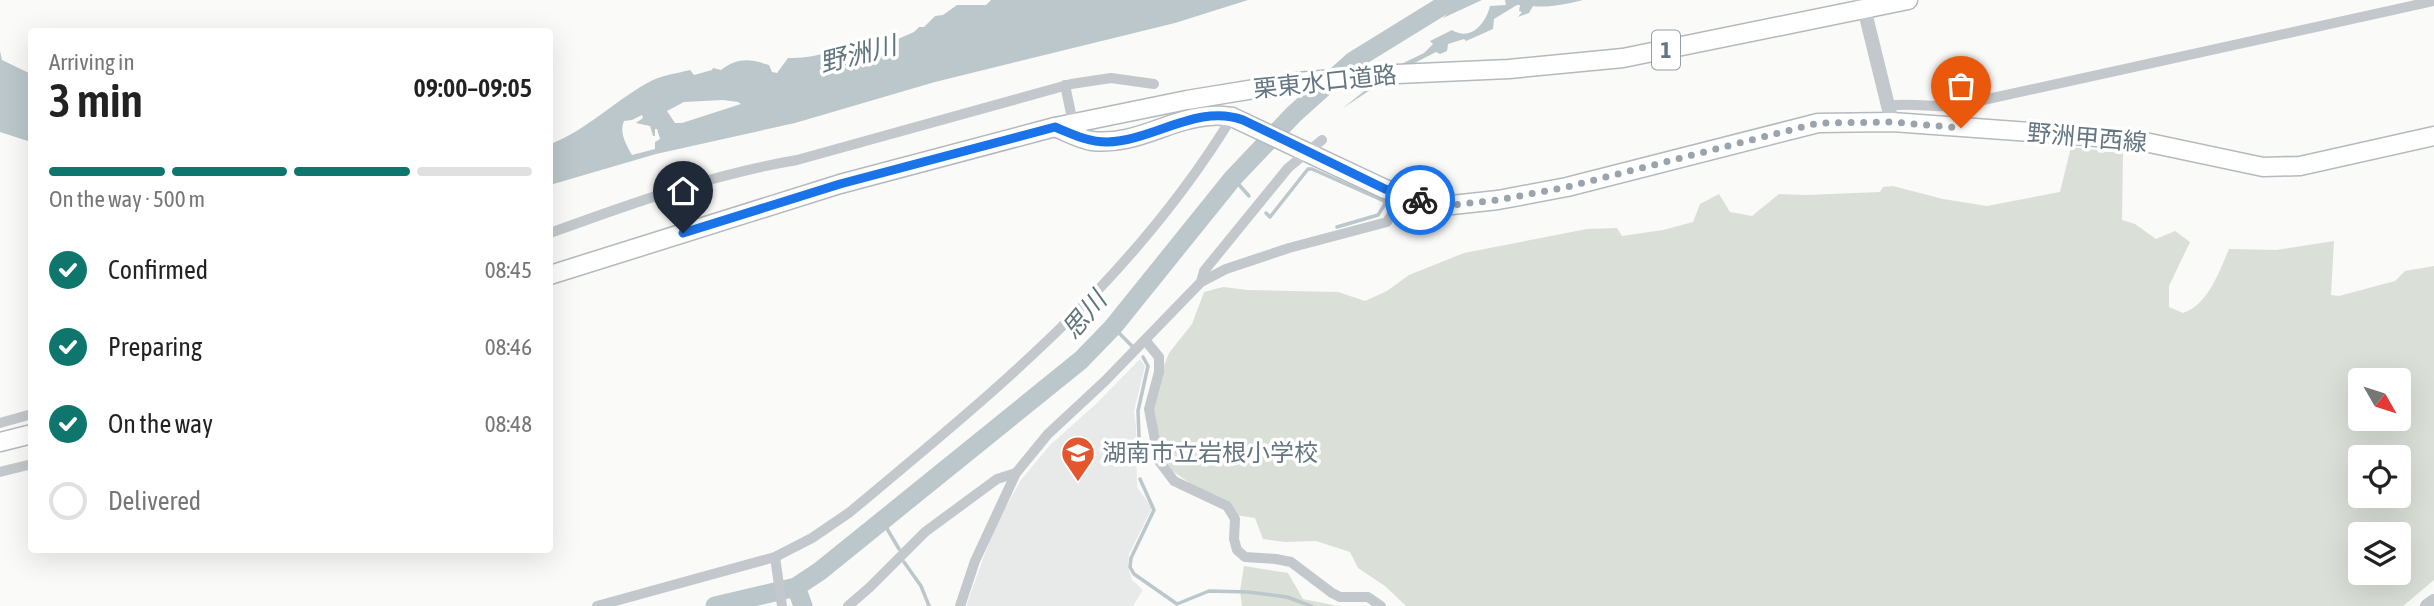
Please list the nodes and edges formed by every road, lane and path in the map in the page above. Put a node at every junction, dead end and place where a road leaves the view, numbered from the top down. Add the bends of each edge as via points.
1 (1908, 0) edge
2 (2434, 1) edge
3 (1863, 4) edge
4 (1154, 84) dead end
5 (1065, 85) junction
6 (1941, 107) junction
7 (1890, 114) junction
8 (1234, 117) junction
9 (1064, 125) junction
10 (1936, 126) junction
11 (2434, 136) edge
12 (1322, 140) dead end
13 (1306, 150) junction
14 (1403, 196) junction
15 (553, 232) edge
16 (553, 274) edge
17 (1201, 282) junction
18 (1145, 340) junction
19 (28, 415) edge
20 (1, 420) edge
21 (28, 435) edge
22 (4, 441) edge
23 (28, 465) edge
24 (0, 472) edge
25 (1016, 473) junction
26 (775, 559) junction
27 (2434, 601) edge
28 (597, 606) edge
29 (782, 606) edge
30 (848, 606) edge
31 (960, 606) edge
32 (1381, 606) edge
33 (2427, 606) edge

1 - 3 main road, 栗東水口道路 / 1
2 - 6 street
3 - 7 street
3 - 9 main road, 栗東水口道路 / 1 via 1623,58 1297,82
4 - 5 street via 1111,78
5 - 9 street
5 - 15 street via 762,166
6 - 7 street via 1902,103
6 - 10 street
7 - 10 main road, 野洲甲西線
7 - 14 main road, 野洲甲西線 via 1818,123 1651,167 1498,200 1452,205
8 - 9 main road, 野洲甲西線 via 1195,119 1144,136 1107,142 1088,140
8 - 13 main road, 野洲甲西線
8 - 26 street via 1165,215 1066,326 850,512
9 - 16 main road, 栗東水口道路 / 1 via 840,184
10 - 11 main road, 野洲甲西線 via 2145,142 2263,167 2300,166
12 - 13 street
13 - 14 main road, 野洲甲西線
13 - 17 street via 1204,271
14 - 17 street via 1387,222 1289,248
17 - 18 street
18 - 25 street via 1048,434
18 - 32 street via 1159,356 1149,409 1159,461 1174,481 1227,506 1235,519 1237,550 1245,557 1291,562 1340,597 1368,597
19 - 20 street
20 - 22 street
21 - 22 main road
23 - 24 street
25 - 30 street via 997,479 925,532
25 - 31 street via 975,561
26 - 28 street
26 - 29 street
27 - 33 street

